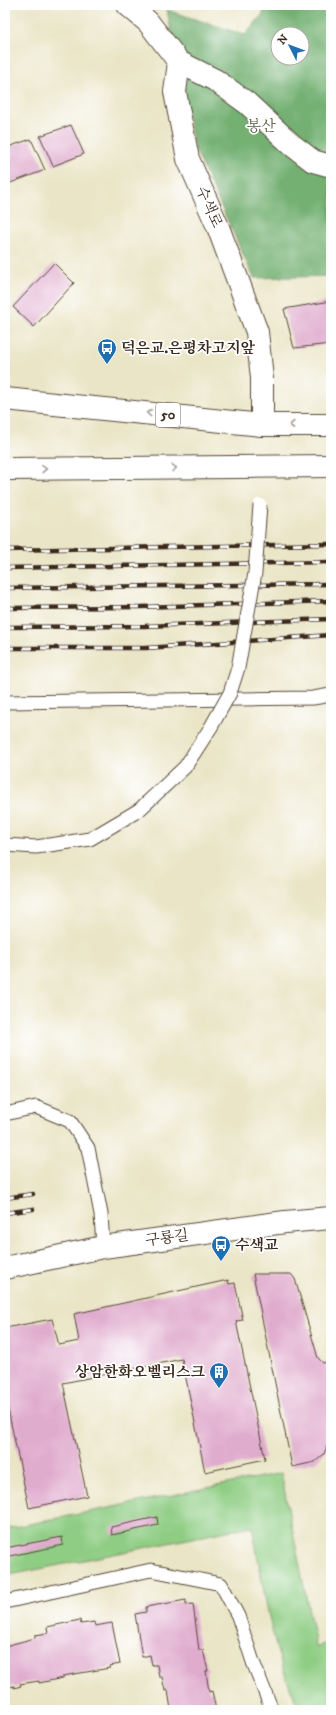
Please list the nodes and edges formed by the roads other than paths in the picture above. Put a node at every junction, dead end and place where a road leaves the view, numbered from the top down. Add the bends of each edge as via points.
1 (128, 5) edge
2 (179, 62) junction
3 (331, 166) edge
4 (5, 399) edge
5 (60, 404) junction
6 (5, 410) edge
7 (262, 425) junction
8 (331, 425) edge
9 (331, 466) edge
10 (5, 469) edge
11 (260, 505) dead end
12 (331, 696) edge
13 (5, 702) edge
14 (5, 845) edge
15 (5, 1114) edge
16 (331, 1218) edge
17 (103, 1247) junction
18 (5, 1268) edge
19 (5, 1602) edge
20 (272, 1710) edge

1 - 2 main road via 148,22
2 - 3 main road via 215,80 247,103 313,161
2 - 7 main road, 수색로 via 175,92 188,159 257,332 262,378
4 - 5 main road, 50
5 - 6 lane
7 -> 5 main road, 50
8 -> 7 main road, 50
10 -> 9 main road
11 - 14 lane, bridge via 255,573 238,668 230,692 185,767 139,810 90,839 36,848
12 - 13 lane
15 - 17 lane via 36,1107 70,1121 88,1148
16 - 17 main road, 구룡길
17 - 18 main road, 구룡길
19 - 20 lane via 151,1570 221,1584 238,1616

